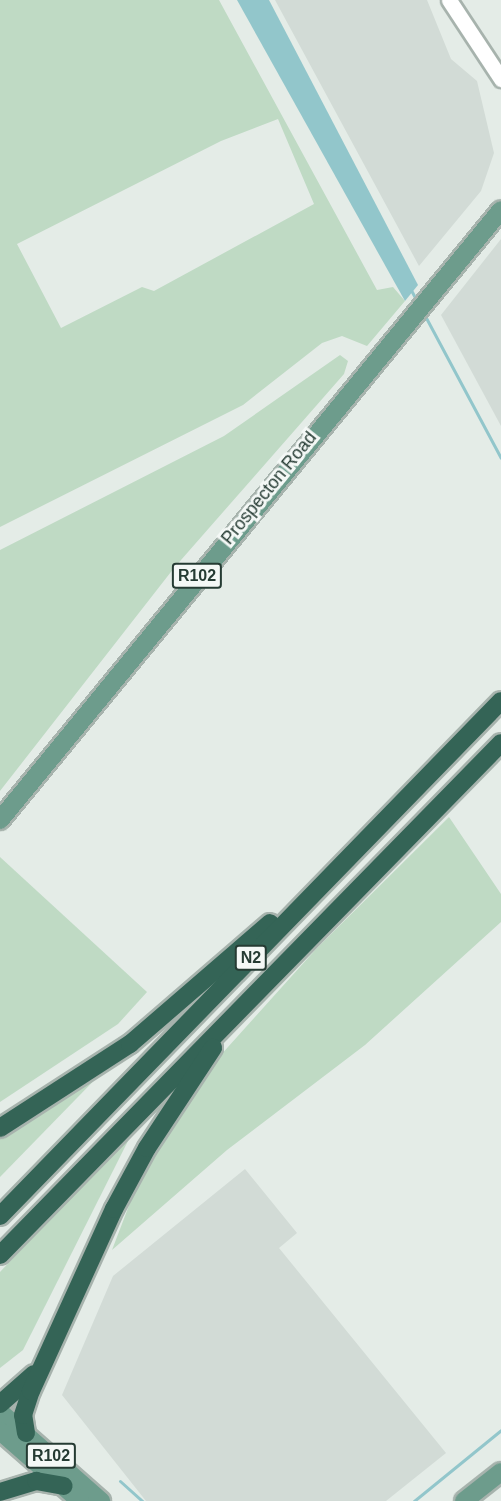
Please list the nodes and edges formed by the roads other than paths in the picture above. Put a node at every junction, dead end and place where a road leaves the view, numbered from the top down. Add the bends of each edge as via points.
1 (449, 0) edge
2 (501, 79) edge
3 (501, 194) edge
4 (498, 212) edge
5 (501, 701) edge
6 (501, 744) edge
7 (0, 820) edge
8 (310, 897) junction
9 (243, 1006) junction
10 (0, 1128) edge
11 (0, 1216) edge
12 (0, 1255) edge
13 (42, 1366) junction
14 (0, 1404) edge
15 (0, 1412) edge
16 (0, 1431) edge
17 (26, 1433) junction
18 (501, 1472) edge
19 (64, 1486) junction
20 (501, 1486) edge
21 (0, 1492) edge
22 (80, 1501) edge
23 (101, 1501) edge
24 (464, 1501) edge
25 (481, 1501) edge

1 - 2 street
3 - 4 main road, R102
4 - 7 main road, Prospecton Road / R102 via 432,287
5 - 8 highway, N2
6 - 9 highway, N2
8 - 10 highway via 294,900 130,1044
8 - 11 highway, N2
9 - 12 highway, N2
9 - 13 highway via 147,1148
13 - 14 highway
13 - 17 highway via 24,1410
15 - 17 main road, R102
16 - 19 main road, R102
17 - 23 main road, R102
18 - 24 main road
19 - 21 highway via 36,1481
19 - 22 main road, R102
20 - 25 main road

